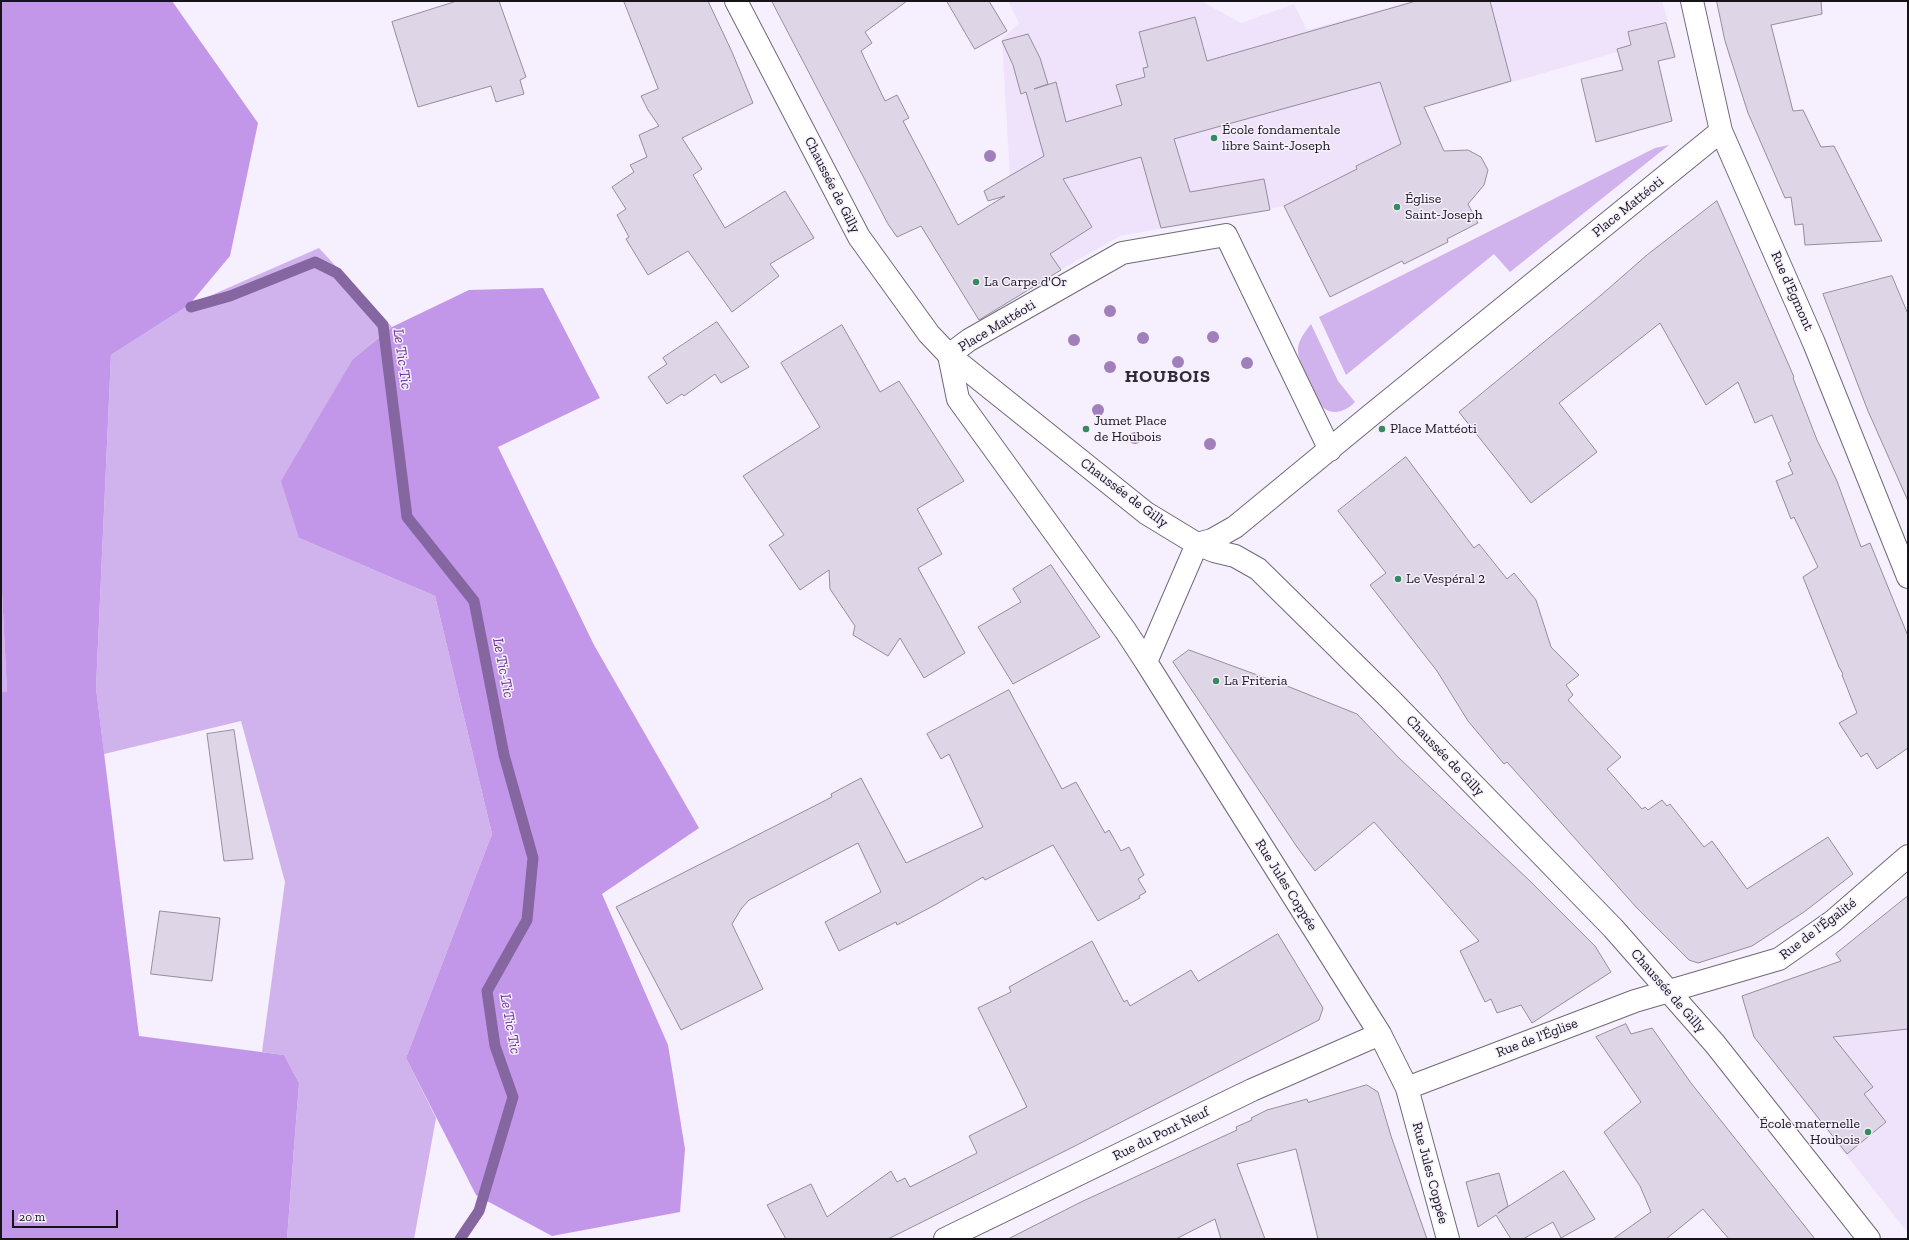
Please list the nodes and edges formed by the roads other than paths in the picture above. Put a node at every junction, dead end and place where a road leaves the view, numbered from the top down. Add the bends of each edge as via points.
1 (736, 1) edge
2 (1692, 1) edge
3 (1721, 131) junction
4 (949, 355) junction
5 (1330, 450) junction
6 (1197, 544) junction
7 (1908, 577) edge
8 (1146, 662) junction
9 (1908, 856) edge
10 (1668, 990) junction
11 (1380, 1034) junction
12 (1407, 1088) junction
13 (945, 1239) edge
14 (1448, 1239) edge
15 (1869, 1239) edge

1 - 4 street, Chaussée de Gilly via 858,237 929,334
2 - 3 street, Rue d'Egmont
3 - 5 street, Place Mattéoti
3 - 7 street, Rue d'Egmont via 1814,342
4 - 5 street, Place Mattéoti via 969,340 1122,253 1226,235
4 - 6 street, Chaussée de Gilly via 1146,513
4 - 8 street via 958,399
5 - 6 street, Place Mattéoti via 1235,527 1217,538
6 - 8 street
6 - 10 street, Chaussée de Gilly via 1235,556 1258,569 1390,699 1614,928
8 - 11 street, Rue Jules Coppée
9 - 10 street, Rue de l'Égalité via 1833,921 1779,959
10 - 12 street, Rue de l'Église
10 - 15 street, Chaussée de Gilly via 1715,1044
11 - 12 street, Rue Jules Coppée
11 - 13 street, Rue du Pont Neuf via 1252,1090
12 - 14 street, Rue Jules Coppée

